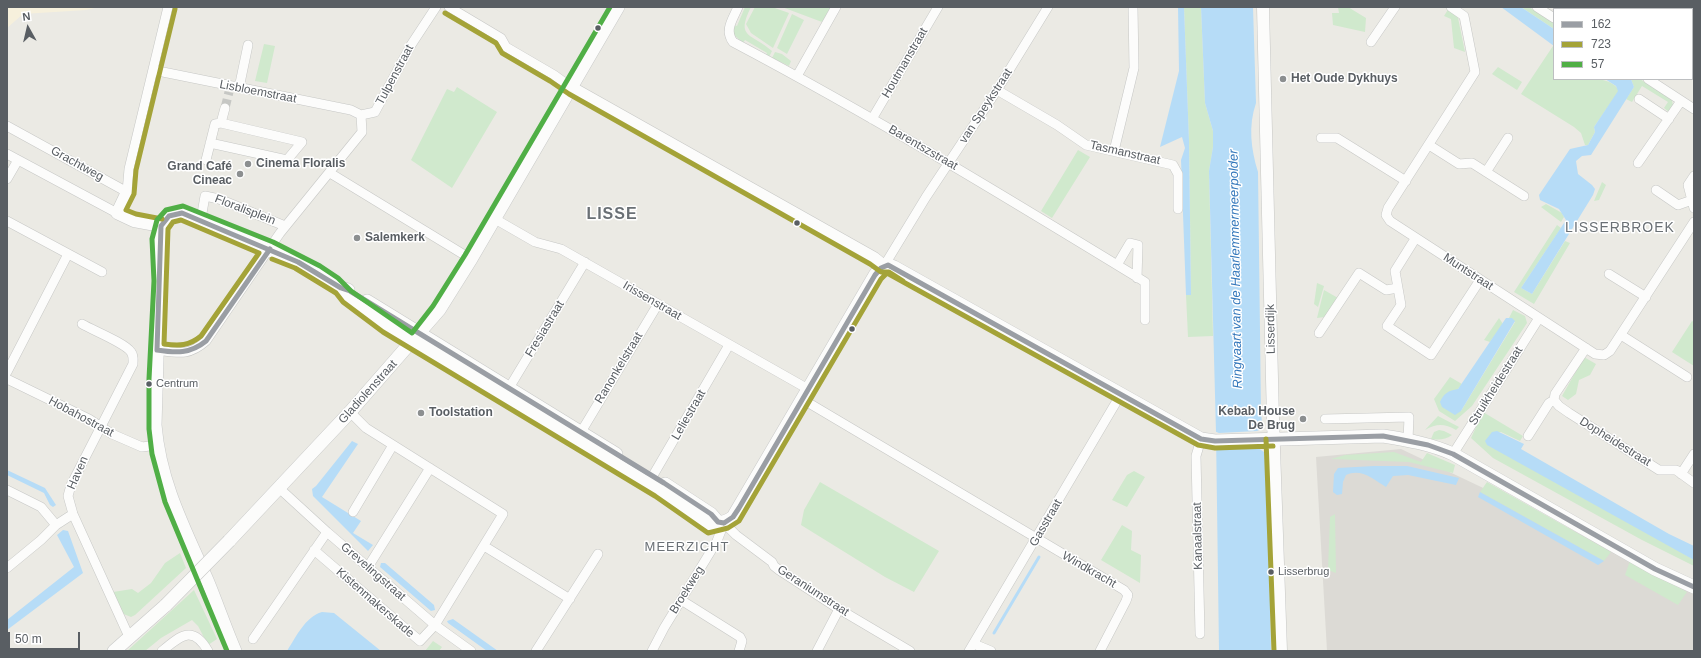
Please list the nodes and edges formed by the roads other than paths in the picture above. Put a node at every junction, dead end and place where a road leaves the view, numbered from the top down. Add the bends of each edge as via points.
1 (168, 7) edge
2 (436, 7) edge
3 (449, 7) edge
4 (618, 7) edge
5 (738, 7) edge
6 (836, 7) edge
7 (938, 7) edge
8 (1133, 7) edge
9 (1263, 7) edge
10 (1395, 7) edge
11 (1451, 7) edge
12 (1537, 7) edge
13 (1044, 8) edge
14 (1553, 17) edge
15 (1371, 42) dead end
16 (248, 45) dead end
17 (153, 70) junction
18 (797, 76) junction
19 (1650, 80) edge
20 (572, 88) junction
21 (232, 89) junction
22 (997, 90) junction
23 (1640, 99) dead end
24 (1681, 101) junction
25 (225, 108) tunnel mouth
26 (1694, 109) edge
27 (361, 115) junction
28 (872, 119) junction
29 (1669, 119) junction
30 (221, 123) junction
31 (7, 126) edge
32 (1321, 138) dead end
33 (1508, 138) dead end
34 (210, 143) junction
35 (1429, 145) junction
36 (1114, 151) junction
37 (7, 154) edge
38 (18, 160) junction
39 (206, 160) dead end
40 (948, 162) junction
41 (1638, 163) dead end
42 (1486, 172) junction
43 (330, 173) junction
44 (1694, 176) edge
45 (7, 180) edge
46 (1406, 181) junction
47 (1656, 190) dead end
48 (127, 192) junction
49 (1524, 196) dead end
50 (1693, 204) edge
51 (1178, 209) dead end
52 (117, 213) junction
53 (495, 219) junction
54 (201, 220) junction
55 (7, 221) edge
56 (1694, 222) edge
57 (161, 226) junction
58 (285, 226) junction
59 (1415, 238) junction
60 (270, 249) junction
61 (68, 254) junction
62 (472, 259) junction
63 (585, 262) junction
64 (1116, 265) junction
65 (884, 266) junction
66 (102, 272) dead end
67 (1609, 274) dead end
68 (1137, 278) junction
69 (1480, 280) junction
70 (1398, 288) junction
71 (1646, 297) junction
72 (658, 304) junction
73 (1539, 318) junction
74 (1145, 320) dead end
75 (82, 324) dead end
76 (1318, 333) dead end
77 (1621, 335) junction
78 (417, 338) junction
79 (729, 345) junction
80 (1586, 348) junction
81 (157, 350) junction
82 (7, 372) edge
83 (1687, 377) dead end
84 (7, 379) edge
85 (507, 392) junction
86 (805, 394) junction
87 (1121, 394) junction
88 (1554, 400) junction
89 (350, 412) junction
90 (1325, 419) dead end
91 (101, 427) junction
92 (581, 432) junction
93 (1528, 436) dead end
94 (1201, 439) junction
95 (1268, 439) junction
96 (1408, 440) junction
97 (157, 445) junction
98 (393, 445) junction
99 (1453, 454) junction
100 (1694, 454) edge
101 (430, 468) junction
102 (1681, 474) junction
103 (650, 480) junction
104 (1694, 483) edge
105 (279, 488) junction
106 (7, 490) edge
107 (353, 512) dead end
108 (73, 514) junction
109 (721, 522) junction
110 (56, 525) junction
111 (327, 532) junction
112 (1036, 539) junction
113 (484, 546) junction
114 (314, 550) junction
115 (598, 554) dead end
116 (368, 567) junction
117 (7, 568) edge
118 (1694, 587) edge
119 (570, 599) junction
120 (681, 600) junction
121 (839, 609) junction
122 (435, 625) junction
123 (1200, 634) dead end
124 (130, 639) junction
125 (253, 639) dead end
126 (972, 647) edge
127 (114, 651) edge
128 (162, 651) edge
129 (208, 651) edge
130 (235, 651) edge
131 (469, 651) edge
132 (536, 651) edge
133 (652, 651) edge
134 (739, 651) edge
135 (817, 651) edge
136 (910, 651) edge
137 (991, 651) edge
138 (1100, 651) edge
139 (1280, 651) edge

1 - 17 street
2 - 27 street, Tulpenstraat via 411,45 375,112
3 - 20 street via 501,38 506,47
4 - 20 main road, Gladiolenstraat
5 - 18 street, Barentszstraat via 728,29 728,35 733,42
6 - 18 street
7 - 28 street, Houtmanstraat
8 - 36 street via 1134,68
9 - 95 street, Lisserdijk
10 - 15 street
11 - 35 street, Muntstraat via 1464,16 1475,72
12 - 14 street
13 - 22 street, van Speykstraat
16 - 21 street
17 - 21 street, Lisbloemstraat
17 - 48 street via 129,169
18 - 28 street, Barentszstraat
19 - 24 street
20 - 53 main road, Gladiolenstraat
20 - 65 street
21 - 27 street, Lisbloemstraat via 351,110
22 - 36 street, Tasmanstraat via 1086,145
22 - 40 street, van Speykstraat
23 - 29 street
24 - 26 street
24 - 29 street
25 - 30 street
27 - 43 street via 362,132
28 - 40 street, Barentszstraat
29 - 41 street
30 - 34 street via 215,124
30 - 34 street via 302,142 287,160
31 - 48 street, Grachtweg
32 - 46 street via 1337,138
33 - 42 street
34 - 39 street
35 - 42 street via 1459,164 1472,163
35 - 46 street, Muntstraat
36 - 51 street, Tasmanstraat via 1173,165 1178,174
37 - 38 street
38 - 45 street
38 - 52 street
40 - 64 street, Barentszstraat
40 - 65 street, van Speykstraat
42 - 49 street
43 - 58 street
43 - 62 street
44 - 50 street via 1688,185
46 - 59 street, Muntstraat via 1386,215 1390,221
47 - 50 street via 1678,205
48 - 52 street
52 - 57 street via 134,221
53 - 62 main road, Gladiolenstraat
53 - 63 street, Irissenstraat via 535,242 560,249
54 - 57 main road via 175,213
54 - 58 street, Floralisplein via 205,196 219,199
54 - 60 main road
55 - 61 street
56 - 71 street, Muntstraat
57 - 81 main road
58 - 60 street
59 - 69 street, Muntstraat
59 - 70 street via 1395,271
60 - 78 main road via 298,262 341,288 347,296
60 - 81 street via 206,341 195,350 180,353
61 - 66 street
61 - 82 street
62 - 78 main road, Gladiolenstraat via 439,310
63 - 72 street, Irissenstraat
63 - 85 street, Fresiastraat
64 - 68 street, Barentszstraat
64 - 68 street via 1130,243 1138,245
65 - 86 main road, Broekweg via 875,275
65 - 87 main road via 894,267
67 - 71 street
68 - 74 street via 1145,282
69 - 70 street via 1431,355 1387,326 1400,305
69 - 73 street, Muntstraat
70 - 76 street via 1386,290 1359,273
71 - 77 street, Muntstraat
72 - 79 street, Irissenstraat
72 - 92 street, Ranonkelstraat
73 - 80 street, Muntstraat
73 - 99 street, Struikheidestraat
75 - 91 street, Haven via 125,346 132,353 133,364
77 - 80 street, Muntstraat via 1604,355 1595,354
77 - 83 street
78 - 85 main road
78 - 89 main road, Gladiolenstraat
79 - 86 street, Irissenstraat
79 - 103 street, Leliestraat
80 - 88 street via 1555,394
81 - 97 main road
84 - 91 street, Hobahostraat
85 - 92 main road
85 - 103 main road
86 - 109 main road, Broekweg via 736,513
86 - 112 street, Irissenstraat
87 - 94 main road
87 - 112 street, Gasstraat
88 - 93 street via 1549,402
88 - 102 street, Dopheidestraat via 1569,413 1659,470 1676,470
89 - 98 street via 366,428
89 - 105 main road, Gladiolenstraat
90 - 96 street via 1409,417
91 - 97 street, Hobahostraat via 142,447
91 - 108 street, Haven via 71,485 68,496
92 - 103 main road
94 - 95 main road via 1215,442
94 - 123 street, Kanaalstraat via 1196,456
95 - 96 main road via 1376,436
95 - 139 street, Lisserdijk
96 - 99 main road via 1438,447
97 - 130 main road via 164,479 173,504
98 - 101 street
98 - 107 street
99 - 118 main road via 1655,569
100 - 102 street
101 - 113 street via 503,514
101 - 116 street
102 - 104 street, Dopheidestraat
103 - 109 main road via 710,526
105 - 111 street, Grevelingstraat
105 - 124 main road, Gladiolenstraat, bridge via 166,606
106 - 110 street via 41,507
108 - 110 street
108 - 124 street, Haven
109 - 120 street, Broekweg via 717,541
109 - 121 street, Geraniumstraat via 779,570
110 - 117 street
111 - 114 street
111 - 116 street, Grevelingstraat
112 - 126 street, Gasstraat
112 - 138 street, Windkracht via 1124,590 1128,595
113 - 119 street
113 - 122 street
114 - 122 street, Kistenmakerskade via 420,641
114 - 125 street
115 - 119 street
116 - 122 street, Grevelingstraat
119 - 132 street
120 - 133 street, Broekweg
120 - 134 street via 740,637 742,641
121 - 135 street
121 - 136 street, Geraniumstraat
122 - 131 street, Grevelingstraat
124 - 127 main road, Gladiolenstraat
126 - 137 street
128 - 129 street via 176,639 190,634 197,637

